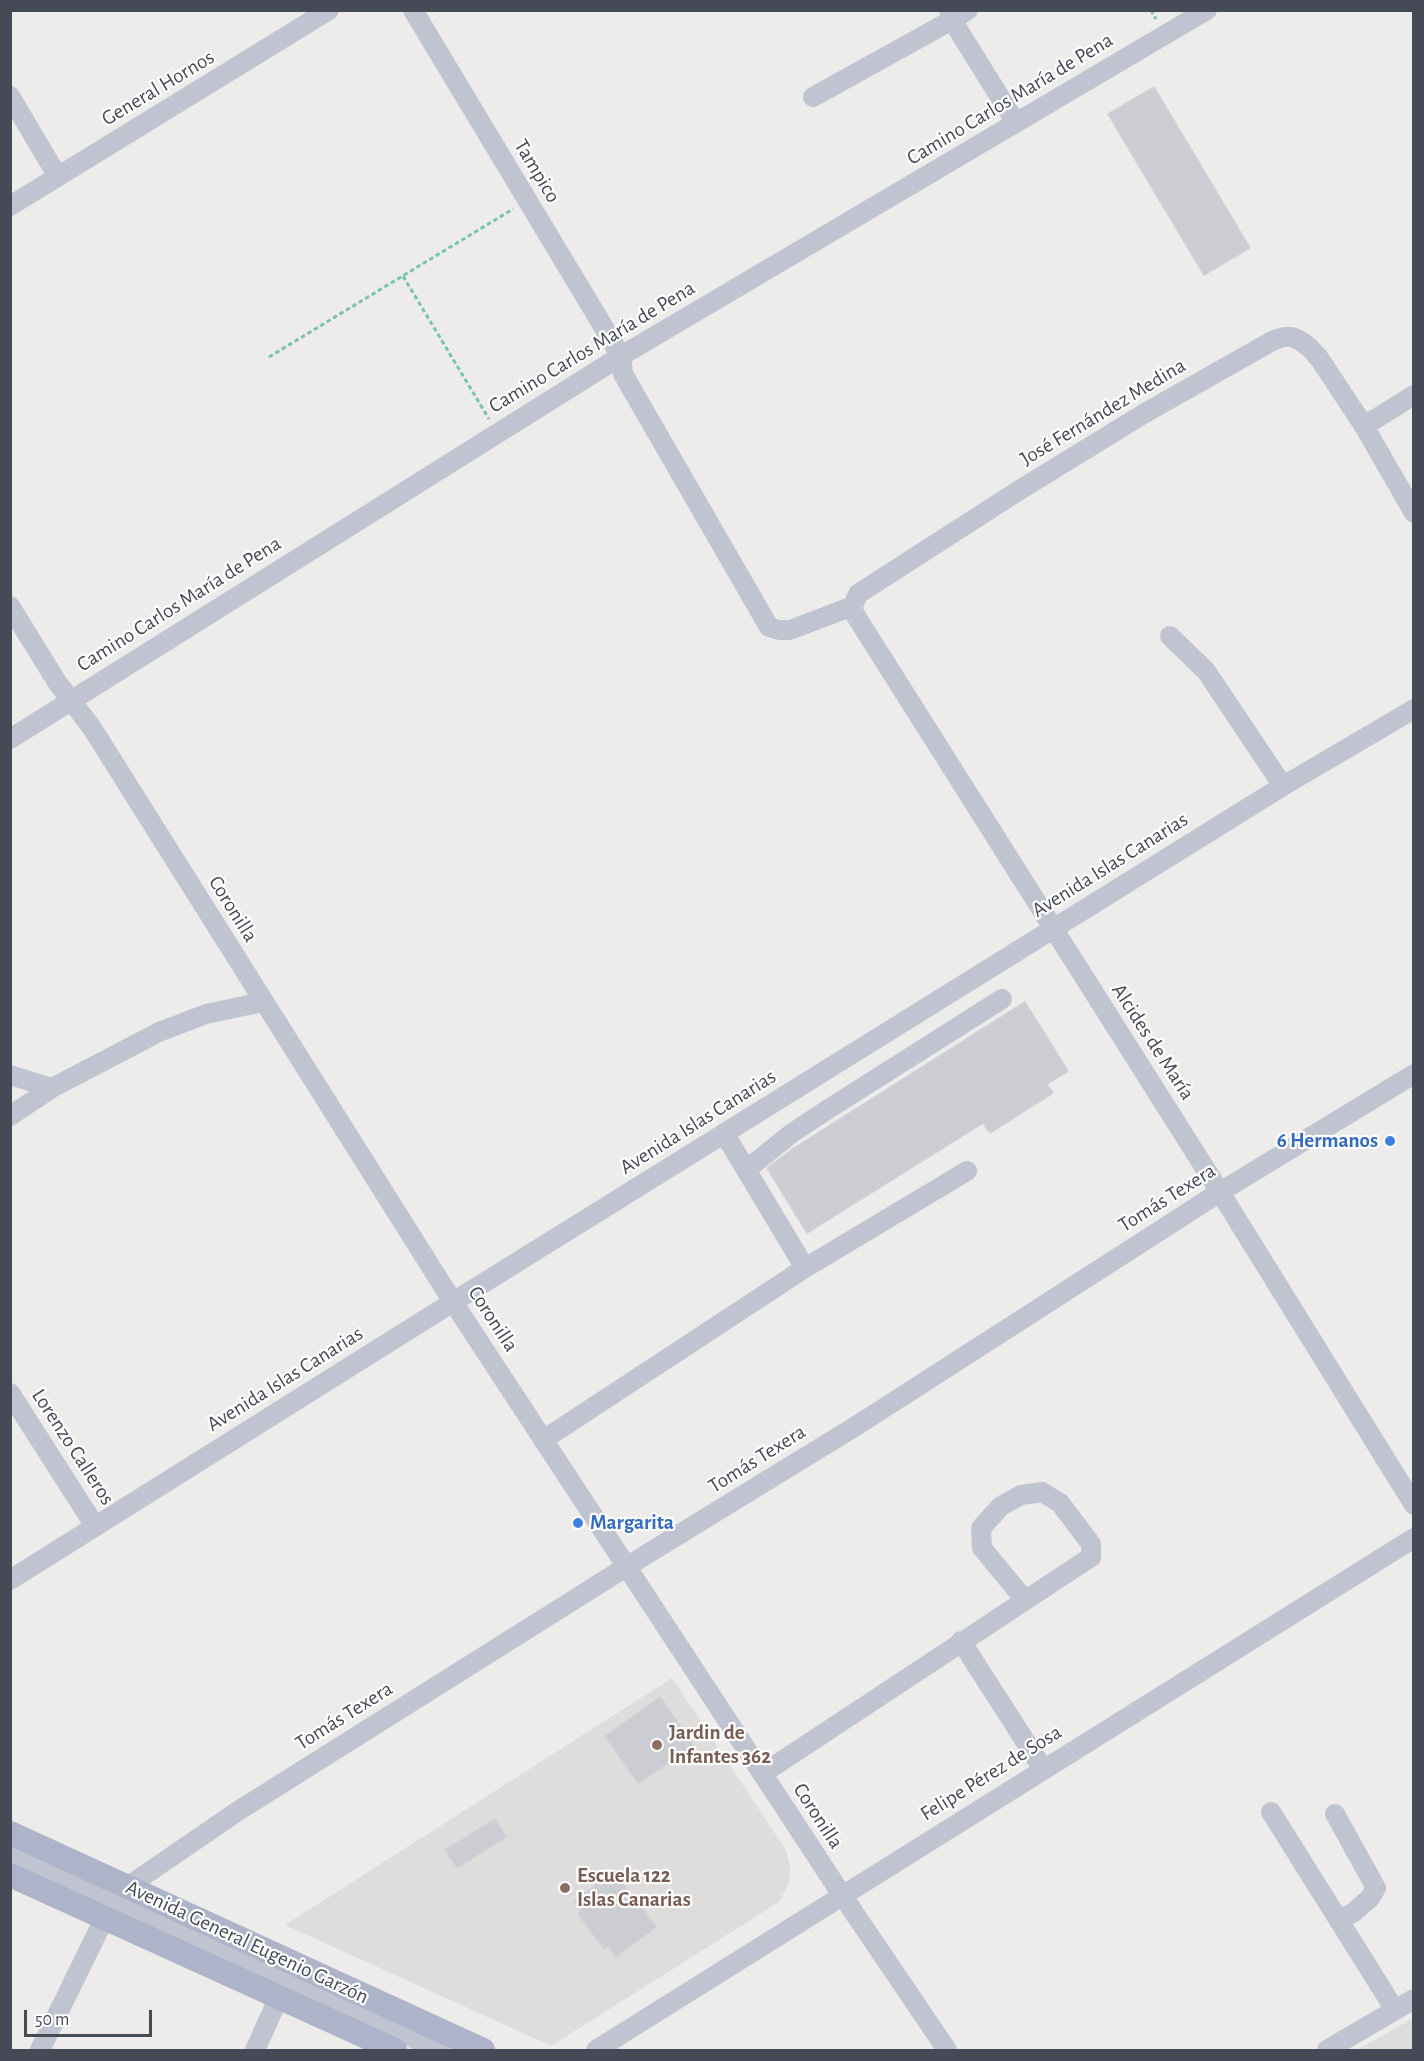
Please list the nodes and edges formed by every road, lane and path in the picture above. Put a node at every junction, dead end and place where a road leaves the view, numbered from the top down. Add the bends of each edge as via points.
1 (330, 10) edge
2 (413, 10) edge
3 (1208, 10) edge
4 (956, 14) edge
5 (10, 96) edge
6 (813, 97) dead end
7 (1016, 123) junction
8 (58, 177) junction
9 (527, 201) junction
10 (10, 206) edge
11 (403, 276) junction
12 (621, 356) junction
13 (269, 357) dead end
14 (1413, 395) edge
15 (1364, 426) junction
16 (498, 433) junction
17 (1413, 513) edge
18 (10, 606) edge
19 (853, 606) junction
20 (1170, 636) dead end
21 (70, 700) junction
22 (1413, 709) edge
23 (10, 740) edge
24 (1283, 786) junction
25 (1052, 929) junction
26 (1002, 999) dead end
27 (263, 1002) junction
28 (1413, 1074) edge
29 (10, 1075) edge
30 (52, 1088) junction
31 (10, 1116) edge
32 (724, 1133) junction
33 (746, 1170) junction
34 (967, 1171) dead end
35 (1220, 1192) junction
36 (805, 1268) junction
37 (453, 1302) junction
38 (10, 1394) edge
39 (543, 1440) junction
40 (1413, 1505) edge
41 (95, 1526) junction
42 (1413, 1538) edge
43 (626, 1567) junction
44 (10, 1580) edge
45 (1024, 1600) junction
46 (962, 1641) junction
47 (1043, 1769) junction
48 (762, 1774) junction
49 (1271, 1812) dead end
50 (1335, 1814) dead end
51 (10, 1833) edge
52 (10, 1854) edge
53 (10, 1875) edge
54 (126, 1887) junction
55 (842, 1895) junction
56 (105, 1917) junction
57 (1339, 1921) junction
58 (279, 1997) junction
59 (1413, 1999) edge
60 (1395, 2010) junction
61 (40, 2050) edge
62 (255, 2050) edge
63 (395, 2050) edge
64 (439, 2050) edge
65 (483, 2050) edge
66 (596, 2050) edge
67 (947, 2050) edge
68 (1327, 2050) edge

1 - 8 street, General Hornos
2 - 9 street, Tampico
3 - 7 street, Camino Carlos María de Pena
4 - 6 street
4 - 7 street
5 - 8 street
7 - 12 street, Camino Carlos María de Pena
8 - 10 street, General Hornos
9 - 11 path
9 - 12 street, Tampico
11 - 13 path
11 - 16 path
12 - 16 street, Camino Carlos María de Pena
12 - 19 street, Tampico via 622,374 770,627 790,630
14 - 15 street
15 - 17 street, José Fernández Medina
15 - 19 street, José Fernández Medina via 1310,347 1292,337 1274,340 1018,491 858,594
16 - 21 street, Camino Carlos María de Pena
18 - 21 street, Coronilla
19 - 25 street, Alcides de María
20 - 24 street via 1206,671
21 - 23 street, Camino Carlos María de Pena
21 - 27 street, Coronilla via 92,728
22 - 24 street, Avenida Islas Canarias
24 - 25 street, Avenida Islas Canarias
25 - 32 street, Avenida Islas Canarias
25 - 35 street, Alcides de María
26 - 33 street via 792,1133
27 - 30 street via 180,1023
27 - 37 street, Coronilla
28 - 35 street, Tomás Texera
29 - 30 street
30 - 31 street
32 - 33 street
32 - 37 street, Avenida Islas Canarias
33 - 36 street
34 - 36 street
35 - 40 street, Alcides de María
35 - 43 street, Tomás Texera via 856,1426
36 - 39 street
37 - 39 street, Coronilla
37 - 41 street, Avenida Islas Canarias
38 - 41 street, Lorenzo Calleros
39 - 43 street, Coronilla
41 - 44 street, Avenida Islas Canarias
42 - 47 street, Felipe Pérez de Sosa
43 - 48 street, Coronilla
43 - 54 street, Tomás Texera via 238,1811
45 - 45 street via 1091,1557 1091,1544 1060,1503 1042,1492 1021,1495 1001,1506 981,1528 982,1548
45 - 46 street
46 - 47 street
46 - 48 street
47 - 55 street, Felipe Pérez de Sosa
48 - 55 street, Coronilla
49 - 57 street
50 - 57 street via 1376,1888 1370,1898
51 - 54 main road, Avenida General Eugenio Garzón
52 - 64 street, Avenida General Eugenio Garzón
53 - 56 main road, Avenida General Eugenio Garzón
54 - 65 main road, Avenida General Eugenio Garzón
55 - 66 street, Felipe Pérez de Sosa
55 - 67 street, Coronilla
56 - 58 main road, Avenida General Eugenio Garzón
56 - 61 street
57 - 60 street
58 - 62 street
58 - 63 main road, Avenida General Eugenio Garzón
59 - 60 street
60 - 68 street

